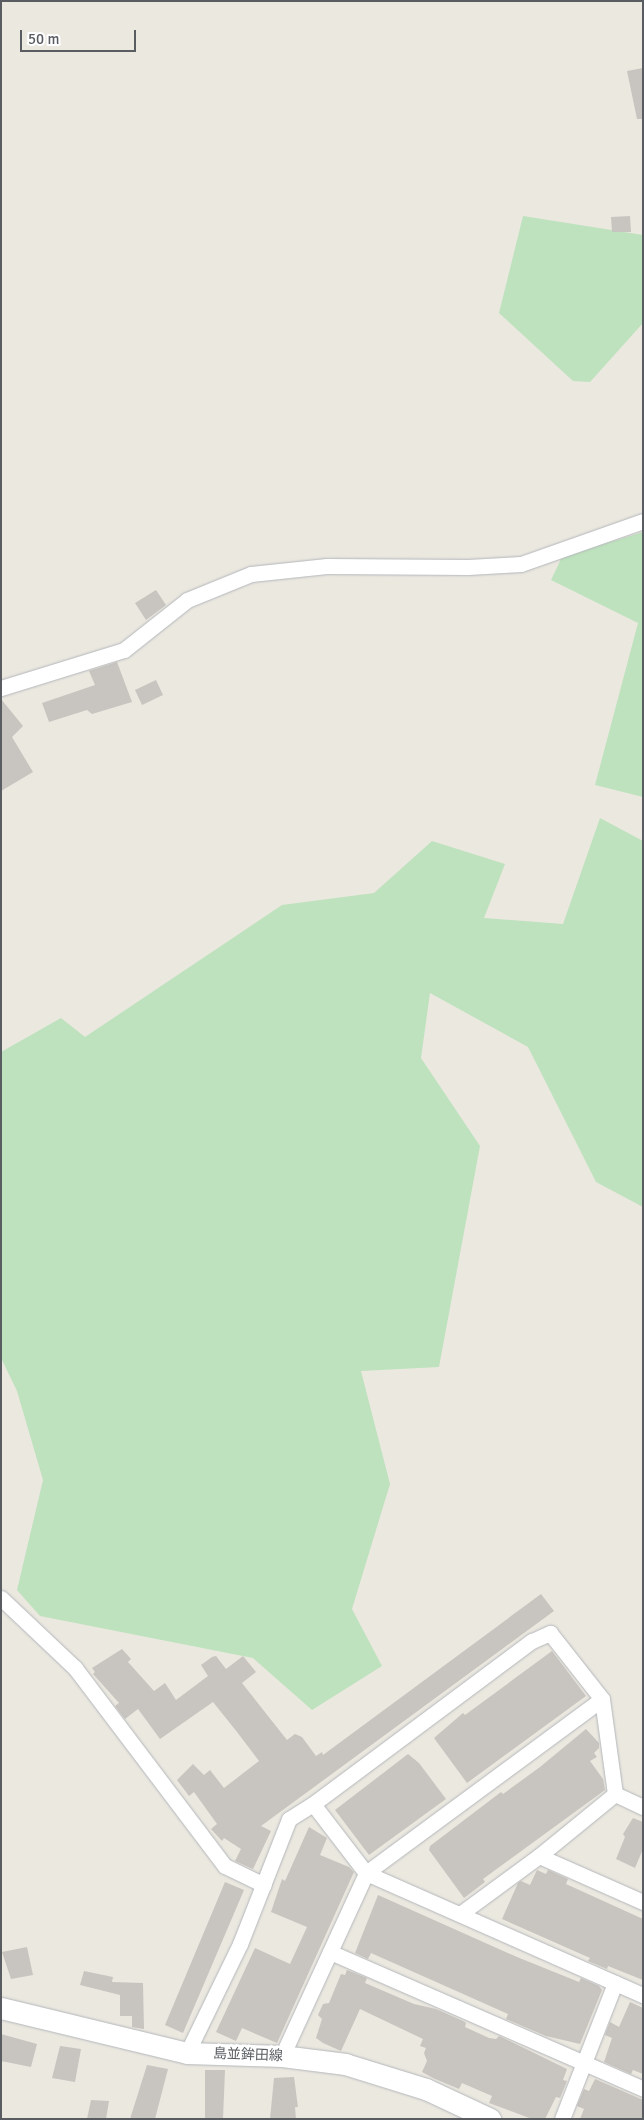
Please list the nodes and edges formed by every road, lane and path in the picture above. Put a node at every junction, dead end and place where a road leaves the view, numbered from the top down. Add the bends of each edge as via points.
1 (643, 521) edge
2 (1, 688) edge
3 (1, 1598) edge
4 (602, 1699) junction
5 (615, 1794) junction
6 (313, 1804) junction
7 (643, 1807) edge
8 (539, 1856) junction
9 (366, 1873) junction
10 (264, 1885) junction
11 (643, 1902) edge
12 (460, 1914) junction
13 (330, 1952) junction
14 (615, 1983) junction
15 (643, 1995) edge
16 (1, 2008) edge
17 (187, 2053) junction
18 (282, 2056) junction
19 (584, 2062) junction
20 (643, 2089) edge
21 (490, 2119) edge
22 (562, 2119) edge

1 - 2 street via 521,564 326,566 251,574 187,600 124,650
3 - 10 street via 75,1668 225,1866
4 - 5 street
4 - 6 street via 550,1634 532,1641
4 - 9 street
5 - 7 street
5 - 8 street
6 - 9 street
6 - 10 street via 289,1818
8 - 11 street
8 - 12 street
9 - 12 street
9 - 13 street
10 - 17 street via 240,1944
12 - 14 street
13 - 18 street
13 - 19 street
14 - 15 street
14 - 19 street
16 - 17 main road, 島並鉾田線
17 - 18 main road, 島並鉾田線
18 - 21 main road, 島並鉾田線 via 345,2064 387,2074
19 - 20 street
19 - 22 street

